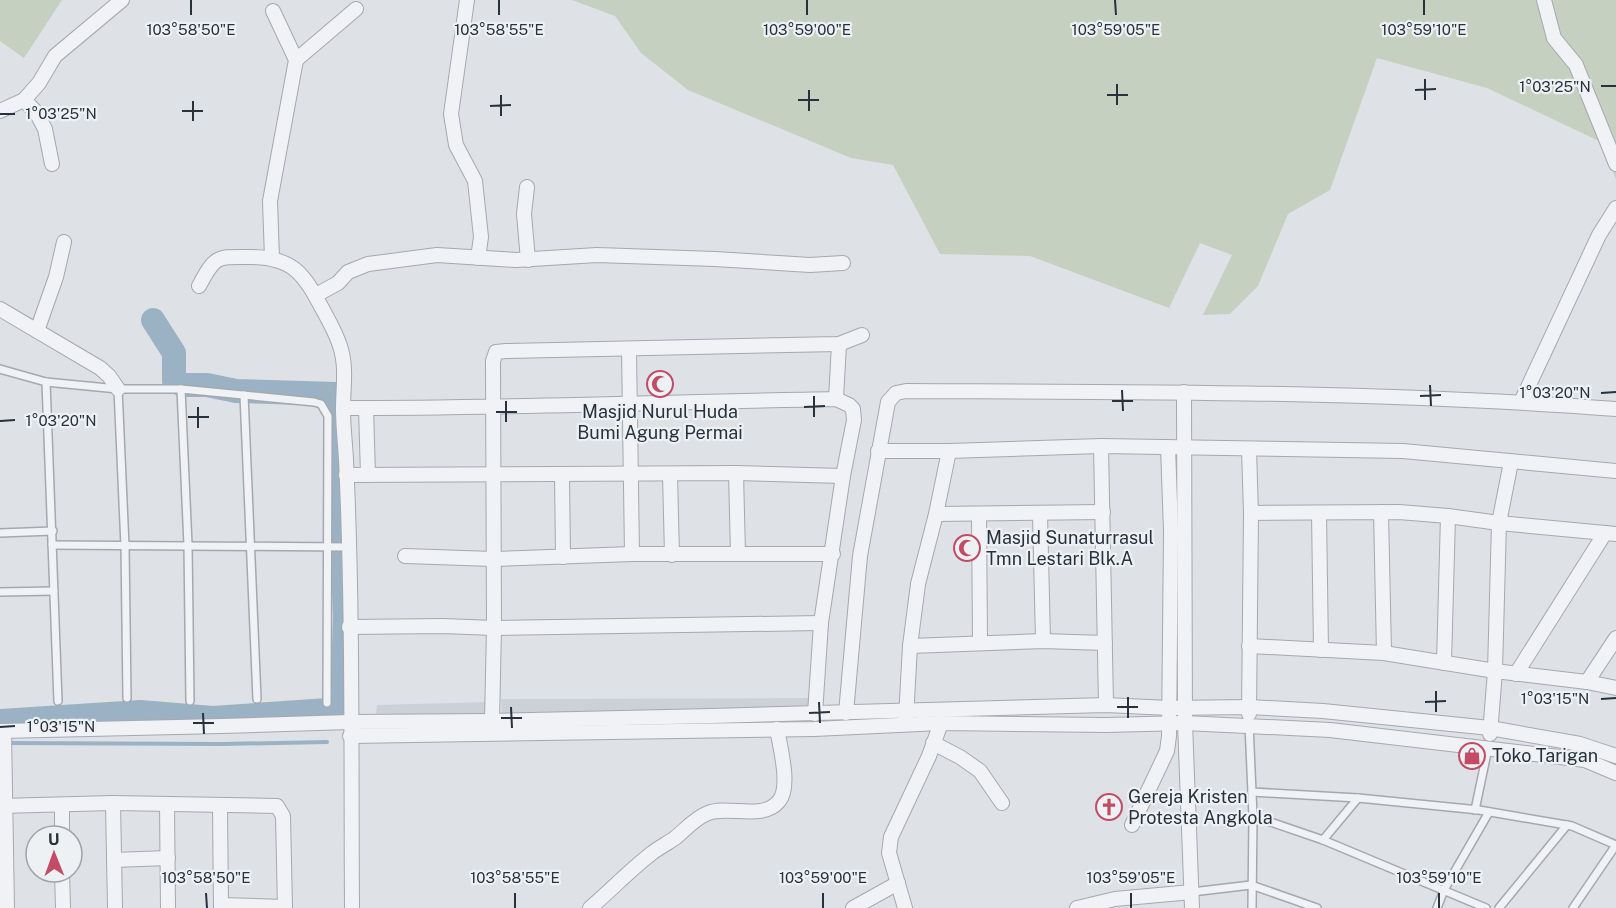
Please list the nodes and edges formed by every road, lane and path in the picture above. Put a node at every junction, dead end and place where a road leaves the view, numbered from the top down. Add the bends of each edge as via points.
1 (122, 0) edge
2 (467, 0) edge
3 (1544, 0) edge
4 (356, 9) dead end
5 (273, 10) dead end
6 (297, 60) junction
7 (24, 100) junction
8 (0, 111) edge
9 (1612, 145) edge
10 (52, 164) dead end
11 (1616, 164) edge
12 (527, 187) dead end
13 (1616, 208) edge
14 (64, 242) dead end
15 (272, 258) junction
16 (478, 258) junction
17 (528, 260) junction
18 (843, 263) dead end
19 (199, 286) dead end
20 (316, 296) junction
21 (0, 309) edge
22 (37, 331) junction
23 (862, 335) dead end
24 (839, 344) junction
25 (629, 349) junction
26 (0, 369) edge
27 (46, 382) junction
28 (118, 389) junction
29 (181, 389) junction
30 (1184, 392) junction
31 (244, 395) junction
32 (836, 399) junction
33 (1521, 402) junction
34 (630, 403) junction
35 (343, 408) junction
36 (366, 408) junction
37 (493, 408) junction
38 (1616, 409) edge
39 (1101, 446) junction
40 (1168, 447) junction
41 (1184, 448) junction
42 (1249, 449) junction
43 (878, 451) junction
44 (949, 452) junction
45 (1511, 462) junction
46 (1616, 471) edge
47 (736, 473) junction
48 (494, 474) junction
49 (630, 474) junction
50 (670, 474) junction
51 (346, 475) junction
52 (368, 475) junction
53 (562, 475) junction
54 (843, 476) junction
55 (1102, 512) junction
56 (1381, 512) junction
57 (1251, 513) junction
58 (1319, 513) junction
59 (936, 514) junction
60 (978, 514) junction
61 (1040, 514) junction
62 (1448, 516) junction
63 (1499, 524) junction
64 (53, 531) junction
65 (0, 533) edge
66 (1611, 533) edge
67 (52, 545) junction
68 (188, 545) junction
69 (125, 546) junction
70 (252, 546) junction
71 (327, 546) junction
72 (343, 546) junction
73 (632, 554) junction
74 (738, 554) junction
75 (833, 554) junction
76 (672, 555) junction
77 (405, 556) dead end
78 (563, 557) junction
79 (493, 559) junction
80 (54, 591) junction
81 (0, 592) edge
82 (821, 622) junction
83 (349, 627) junction
84 (494, 628) junction
85 (1616, 638) edge
86 (1043, 641) junction
87 (980, 643) junction
88 (1105, 643) junction
89 (910, 646) junction
90 (1249, 646) junction
91 (1322, 650) junction
92 (1384, 653) junction
93 (1443, 663) junction
94 (1495, 671) junction
95 (1516, 674) junction
96 (1587, 682) junction
97 (1616, 688) edge
98 (127, 698) dead end
99 (257, 699) dead end
100 (58, 701) dead end
101 (190, 702) dead end
102 (327, 703) dead end
103 (1106, 705) junction
104 (1185, 707) junction
105 (1249, 707) junction
106 (1169, 708) junction
107 (906, 710) junction
108 (846, 713) junction
109 (815, 714) junction
110 (492, 721) junction
111 (350, 722) junction
112 (941, 723) junction
113 (1168, 723) junction
114 (1185, 723) junction
115 (1249, 724) junction
116 (906, 726) junction
117 (1490, 728) junction
118 (777, 729) junction
119 (350, 736) junction
120 (4, 737) edge
121 (933, 743) junction
122 (1488, 748) junction
123 (1616, 756) edge
124 (1616, 773) edge
125 (1252, 792) junction
126 (1358, 798) junction
127 (113, 803) junction
128 (1002, 803) dead end
129 (167, 804) junction
130 (62, 805) junction
131 (220, 805) junction
132 (3, 806) edge
133 (1475, 810) junction
134 (1489, 812) junction
135 (1253, 816) junction
136 (62, 824) edge
137 (1132, 825) dead end
138 (1567, 825) junction
139 (1323, 840) junction
140 (1616, 845) edge
141 (168, 858) junction
142 (114, 860) junction
143 (898, 883) junction
144 (62, 884) edge
145 (1251, 885) junction
146 (1444, 890) junction
147 (1192, 892) junction
148 (221, 907) edge
149 (285, 907) edge
150 (7, 908) edge
151 (63, 908) edge
152 (115, 908) edge
153 (168, 908) edge
154 (352, 908) edge
155 (590, 908) edge
156 (853, 908) edge
157 (905, 908) edge
158 (1077, 908) edge
159 (1192, 908) edge
160 (1252, 908) edge
161 (1317, 908) edge
162 (1437, 908) edge
163 (1486, 908) edge
164 (1499, 908) edge
165 (1573, 908) edge

1 - 7 street via 55,56
2 - 16 street via 452,114 456,145 476,181 481,237
3 - 9 street via 1554,38 1576,65
4 - 6 street
5 - 6 street
6 - 15 street via 270,201
7 - 8 street
7 - 10 street via 45,129
9 - 11 street
12 - 17 street via 524,214
13 - 33 street via 1599,235
14 - 22 street
15 - 19 street via 215,260
15 - 20 street via 297,271
16 - 17 street
16 - 20 street via 437,255 368,264 348,272
17 - 18 street via 597,255 810,265
20 - 35 street via 344,361
21 - 22 street
22 - 28 street via 100,368
23 - 24 street
24 - 25 street
24 - 32 street
25 - 34 street
25 - 37 street via 499,351 493,361
26 - 27 lane
27 - 28 lane
27 - 64 lane
28 - 29 lane
28 - 69 lane
29 - 31 lane
29 - 68 lane
30 - 33 street
30 - 41 street
30 - 43 street via 896,393 888,402
31 - 70 lane
31 - 71 lane via 314,402 321,404 328,416
32 - 34 street
32 - 54 street via 853,409
33 - 38 street
34 - 37 street
34 - 49 street
35 - 36 street
35 - 51 street
36 - 37 street
36 - 52 street
37 - 48 street
39 - 40 street
39 - 44 street
39 - 55 street
40 - 41 street
40 - 106 street
41 - 42 street
41 - 104 street
42 - 45 street via 1403,451
42 - 57 street
43 - 44 street
43 - 108 street via 860,556
44 - 59 street
45 - 46 street
45 - 63 street
47 - 50 street
47 - 54 street
47 - 74 street
48 - 52 street
48 - 53 street
48 - 79 street
49 - 50 street
49 - 53 street
49 - 73 street
50 - 76 street
51 - 52 street
51 - 72 street
53 - 78 street
54 - 75 street
55 - 61 street
55 - 88 street
56 - 58 street
56 - 62 street
56 - 92 street
57 - 58 street
57 - 90 street
58 - 91 street
59 - 60 street
59 - 89 street via 918,584
60 - 61 street
60 - 87 street
61 - 86 street
62 - 63 street
62 - 93 street
63 - 66 street
63 - 94 street
64 - 65 lane
64 - 67 lane
66 - 95 street
67 - 69 lane
67 - 80 lane
68 - 69 lane
68 - 70 lane
68 - 101 lane
69 - 98 lane
70 - 71 lane
70 - 99 lane
71 - 72 lane
71 - 102 lane
72 - 83 street
73 - 76 street
73 - 78 street
74 - 75 street
74 - 76 street
75 - 82 street
77 - 79 street
78 - 79 street
79 - 84 street
80 - 81 lane
80 - 100 lane
82 - 84 street
82 - 109 street
83 - 84 street
83 - 111 street
84 - 110 street
85 - 96 street
86 - 87 street
86 - 88 street
87 - 89 street
88 - 103 street
89 - 107 street
90 - 91 street
90 - 105 street
91 - 92 street
92 - 93 street
93 - 94 street
94 - 95 street
94 - 117 street
95 - 96 street
96 - 97 street
103 - 106 street
103 - 107 street
104 - 105 street
104 - 106 street
104 - 114 street
105 - 115 street
105 - 117 street
106 - 113 street
107 - 108 street
107 - 116 street
108 - 109 street
109 - 110 street
110 - 111 street
111 - 119 street
111 - 120 street
112 - 113 street
112 - 116 street
112 - 121 street
113 - 114 street
113 - 137 street via 1167,752
114 - 115 street
114 - 147 street
115 - 122 street
115 - 125 lane
116 - 118 street
117 - 122 street
117 - 123 street via 1580,744
118 - 119 street
118 - 155 street via 786,784 779,802 770,809 720,810 700,816
119 - 154 street
120 - 132 street
121 - 128 street via 980,771
121 - 143 street via 891,837 889,853
122 - 124 street via 1585,760
122 - 133 lane
125 - 126 lane
125 - 135 lane
126 - 133 lane
126 - 139 lane
127 - 129 street
127 - 130 street
127 - 142 street
129 - 131 street
129 - 141 street
130 - 132 street
130 - 136 street
131 - 148 street
131 - 149 street via 272,804 282,812
132 - 150 street
133 - 134 lane
134 - 138 lane
134 - 146 lane
135 - 139 lane
135 - 145 lane
138 - 140 lane
138 - 164 lane
139 - 146 lane
140 - 165 lane
141 - 142 street
141 - 153 street
142 - 152 street
143 - 156 street
143 - 157 street
144 - 151 street
145 - 147 lane
145 - 160 lane
145 - 161 lane
146 - 162 lane
146 - 163 lane
147 - 158 street via 1115,899
147 - 159 street
148 - 149 street

